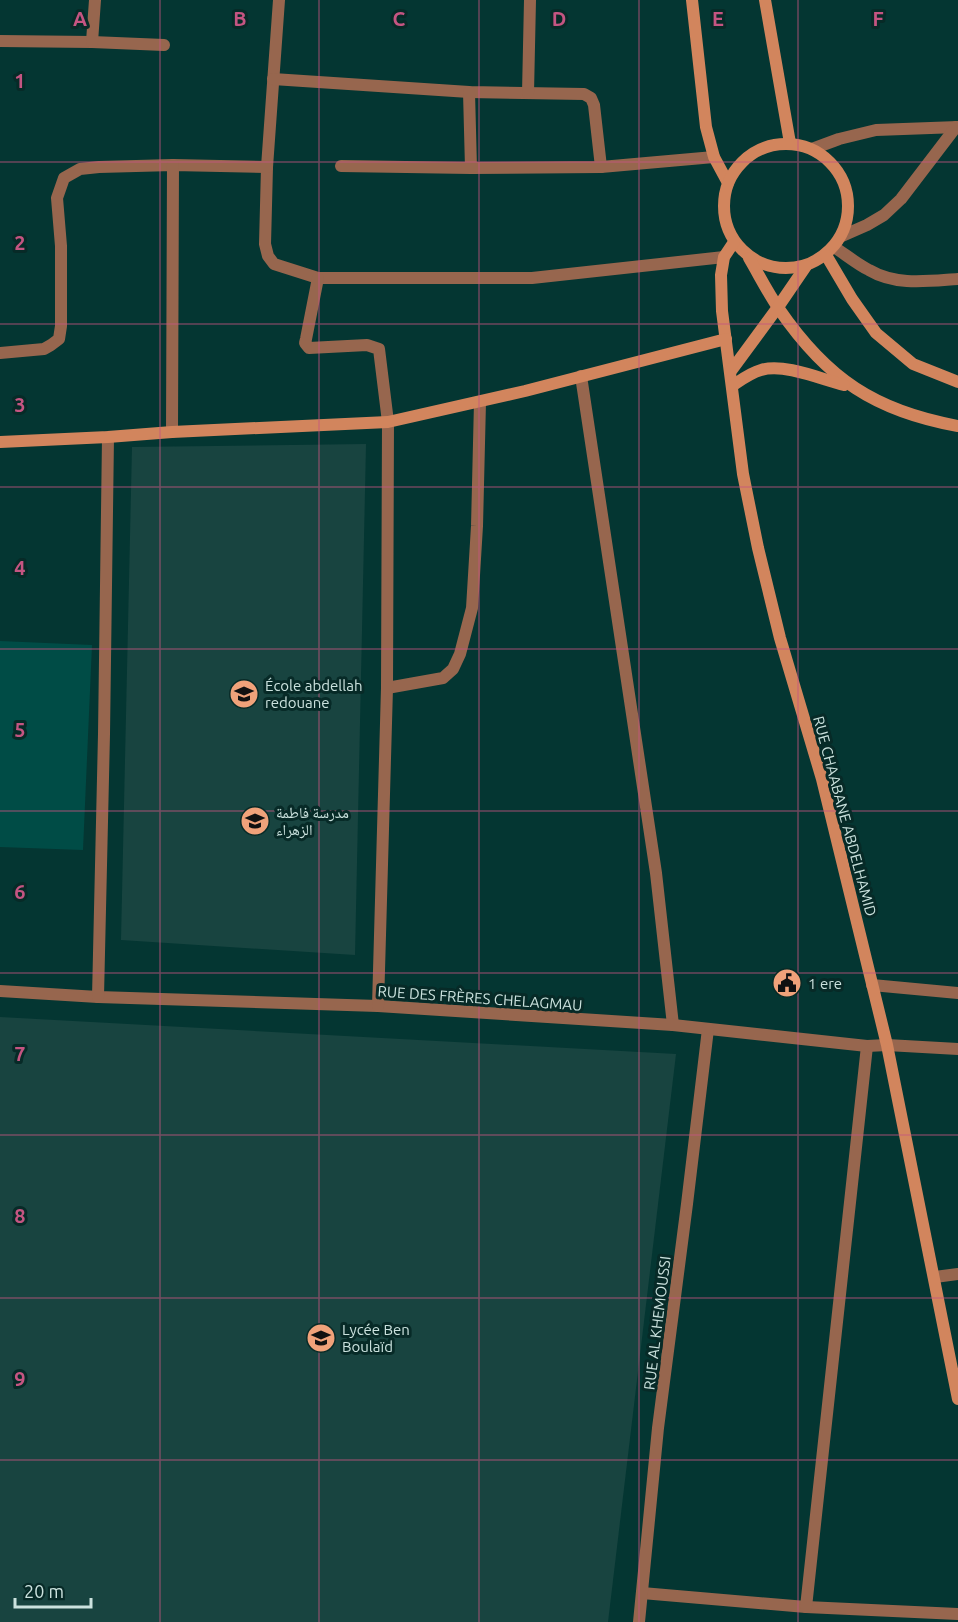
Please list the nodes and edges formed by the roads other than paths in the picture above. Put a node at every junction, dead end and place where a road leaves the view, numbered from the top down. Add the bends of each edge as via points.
1 (95, 0) edge
2 (279, 0) edge
3 (530, 0) edge
4 (692, 0) edge
5 (765, 0) edge
6 (0, 41) edge
7 (92, 42) junction
8 (164, 45) dead end
9 (273, 79) junction
10 (469, 92) junction
11 (528, 93) junction
12 (957, 127) edge
13 (790, 143) junction
14 (813, 149) junction
15 (714, 157) junction
16 (173, 165) junction
17 (340, 166) dead end
18 (267, 167) junction
19 (601, 167) junction
20 (471, 168) junction
21 (728, 183) junction
22 (842, 236) junction
23 (734, 242) junction
24 (830, 251) junction
25 (724, 257) junction
26 (749, 257) junction
27 (806, 266) junction
28 (318, 278) junction
29 (958, 279) edge
30 (778, 307) junction
31 (726, 339) junction
32 (0, 352) edge
33 (731, 371) junction
34 (581, 376) junction
35 (958, 382) edge
36 (732, 386) junction
37 (853, 387) junction
38 (480, 402) junction
39 (388, 422) junction
40 (958, 426) edge
41 (172, 432) junction
42 (108, 437) junction
43 (0, 442) edge
44 (387, 688) junction
45 (872, 986) junction
46 (0, 991) edge
47 (958, 993) edge
48 (98, 997) junction
49 (378, 1006) junction
50 (673, 1025) junction
51 (708, 1029) junction
52 (887, 1045) junction
53 (867, 1046) junction
54 (958, 1049) edge
55 (958, 1274) edge
56 (935, 1277) junction
57 (958, 1399) edge
58 (642, 1593) junction
59 (806, 1607) junction
60 (958, 1614) edge
61 (639, 1622) edge

1 - 7 street
2 - 9 street
3 - 11 street
4 - 15 main road via 701,92
5 - 13 main road
6 - 7 street
7 - 8 street
9 - 10 street
9 - 18 street
10 - 11 street
10 - 20 street
11 - 19 street via 576,93 591,98
12 - 14 street via 876,130
12 - 22 street via 901,200 884,215
13 - 14 main road
13 - 21 main road via 764,147 742,161
14 - 22 main road via 833,164 846,186 849,211
15 - 19 street
15 - 21 main road
16 - 18 street
16 - 32 street via 80,169 64,178 57,198 61,246 59,339 44,349
16 - 41 street
17 - 20 street
18 - 28 street via 268,256 274,264
19 - 20 street
21 - 23 main road via 723,203
22 - 24 main road
23 - 25 main road, RUE CHAABANE ABDELHAMID
23 - 26 main road
24 - 27 main road
24 - 29 street via 891,279
24 - 35 main road via 852,299 876,333 913,364
25 - 28 street via 532,278
25 - 31 main road, RUE CHAABANE ABDELHAMID via 721,275
26 - 27 main road via 767,266
26 - 30 main road
27 - 30 main road
28 - 39 street via 305,343 309,348 367,345 379,349
30 - 33 main road
30 - 37 main road via 815,356
31 - 33 main road, RUE CHAABANE ABDELHAMID
31 - 34 main road
33 - 36 main road, RUE CHAABANE ABDELHAMID
34 - 38 main road
34 - 50 street via 656,873
36 - 37 main road via 762,369 775,368
36 - 45 main road, RUE CHAABANE ABDELHAMID via 743,474 758,548 822,779
37 - 40 main road via 901,411
38 - 39 main road
38 - 44 street via 472,608 460,654 443,678
39 - 41 main road
39 - 44 street
41 - 42 main road
42 - 43 main road
42 - 48 street
44 - 49 street
45 - 47 street
45 - 52 main road, RUE CHAABANE ABDELHAMID
46 - 48 street, RUE DES FRÈRES CHELAGMAU
48 - 49 street, RUE DES FRÈRES CHELAGMAU
49 - 50 street, RUE DES FRÈRES CHELAGMAU
50 - 51 street, RUE DES FRÈRES CHELAGMAU
51 - 53 street, RUE DES FRÈRES CHELAGMAU
51 - 58 street, RUE AL KHEMOUSSI via 658,1428
52 - 53 street, RUE DES FRÈRES CHELAGMAU
52 - 54 street, RUE DES FRÈRES CHELAGMAU
52 - 56 main road, RUE CHAABANE ABDELHAMID
53 - 59 street
55 - 56 street
56 - 57 main road, RUE CHAABANE ABDELHAMID
58 - 59 street
58 - 61 street, RUE AL KHEMOUSSI
59 - 60 street

